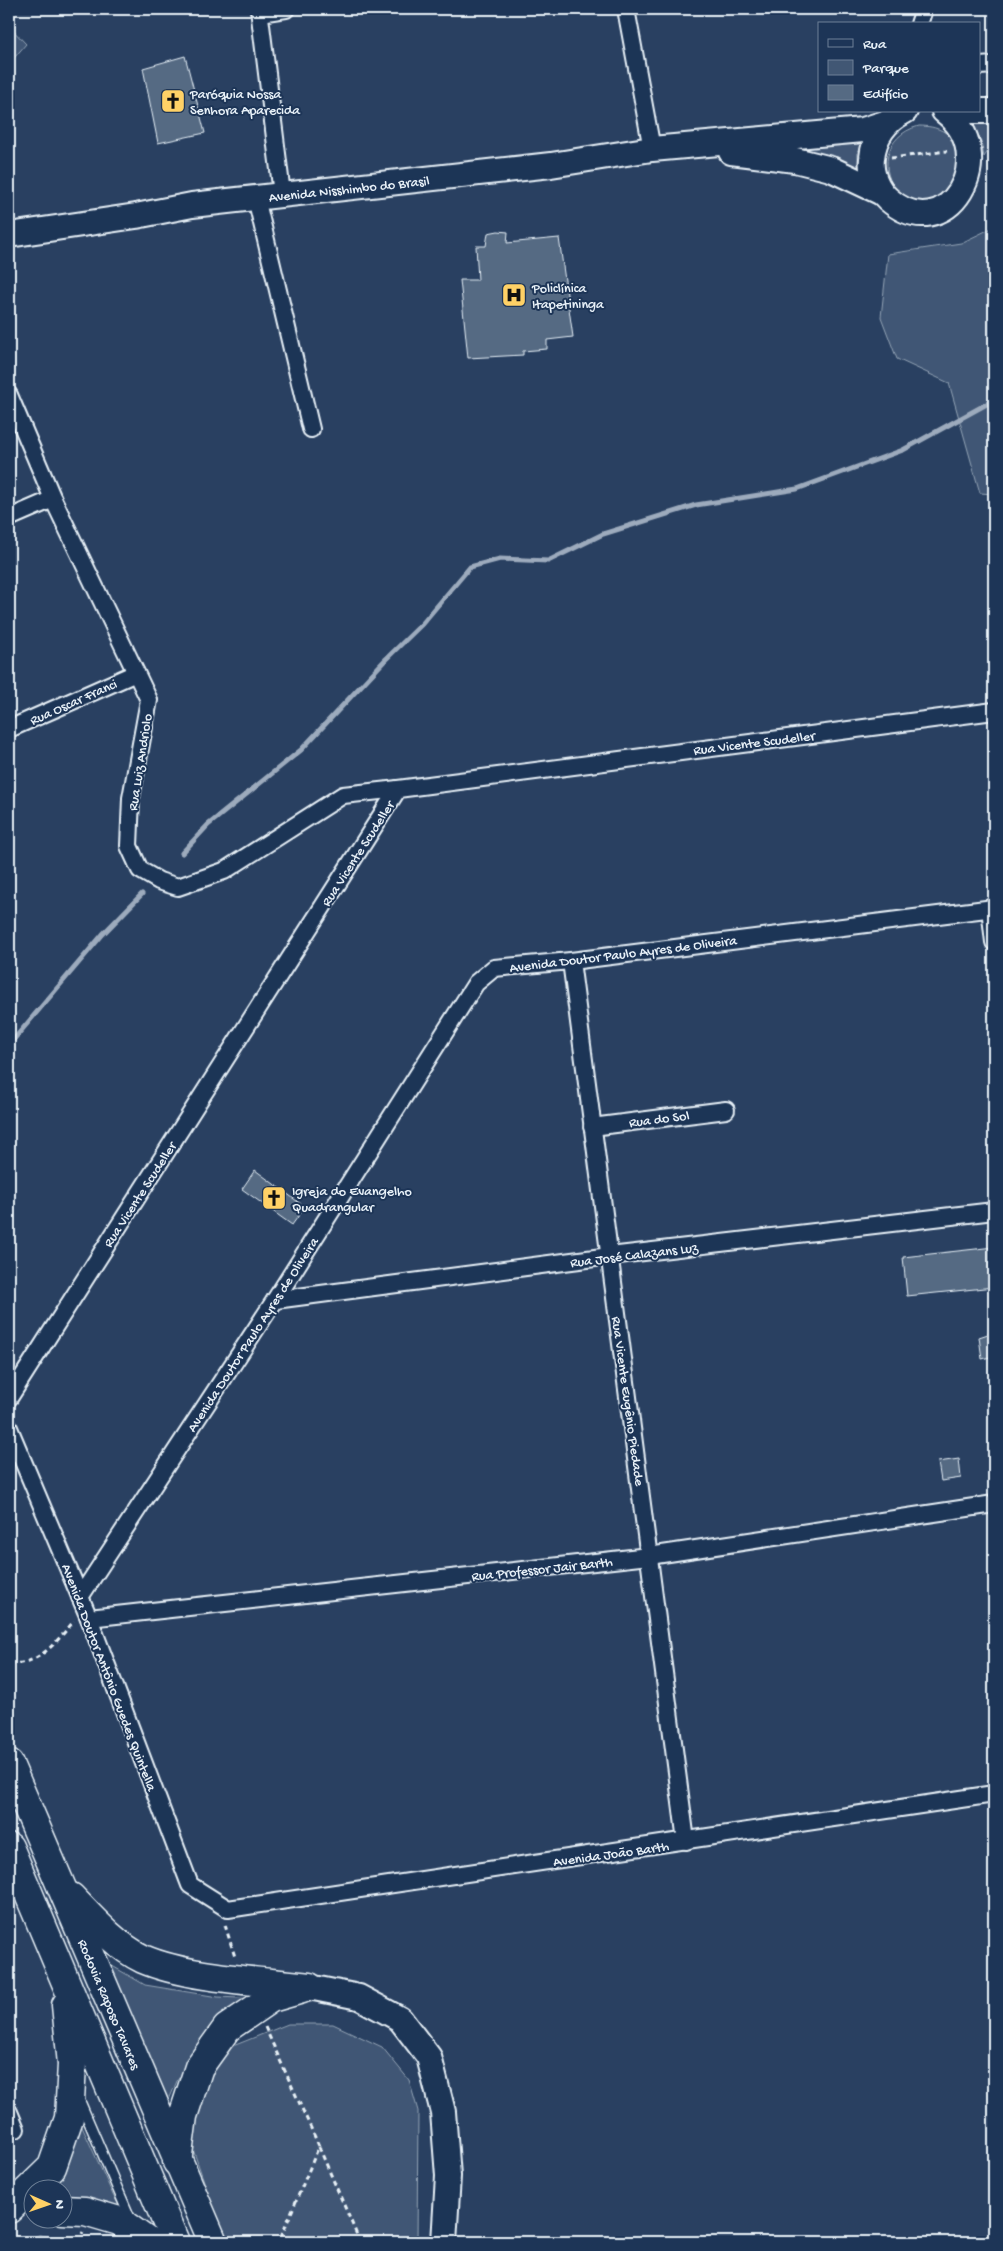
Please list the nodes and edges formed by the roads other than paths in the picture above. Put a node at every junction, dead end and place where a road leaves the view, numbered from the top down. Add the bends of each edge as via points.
1 (286, 9) edge
2 (626, 9) edge
3 (924, 9) edge
4 (259, 11) edge
5 (920, 22) edge
6 (994, 65) edge
7 (980, 66) edge
8 (980, 111) edge
9 (994, 111) edge
10 (946, 112) edge
11 (892, 116) edge
12 (690, 146) junction
13 (652, 148) junction
14 (282, 194) junction
15 (882, 194) junction
16 (256, 198) junction
17 (9, 235) edge
18 (9, 395) edge
19 (311, 429) dead end
20 (53, 499) junction
21 (9, 518) edge
22 (136, 673) junction
23 (994, 711) edge
24 (9, 729) edge
25 (398, 788) junction
26 (992, 908) edge
27 (994, 942) edge
28 (571, 961) junction
29 (726, 1110) dead end
30 (592, 1127) junction
31 (994, 1210) edge
32 (610, 1256) junction
33 (275, 1300) junction
34 (9, 1398) edge
35 (9, 1428) edge
36 (994, 1504) edge
37 (649, 1556) junction
38 (85, 1608) junction
39 (9, 1764) edge
40 (994, 1794) edge
41 (686, 1841) junction
42 (9, 1847) edge
43 (58, 1883) junction
44 (222, 1906) joint
45 (63, 1976) junction
46 (308, 1988) junction
47 (71, 2080) junction
48 (9, 2112) edge
49 (16, 2129) dead end
50 (177, 2162) junction
51 (9, 2209) edge
52 (72, 2210) edge
53 (22, 2216) edge
54 (9, 2219) edge
55 (142, 2238) edge
56 (175, 2242) edge
57 (212, 2242) edge
58 (444, 2242) edge

1 - 4 street
2 - 13 street
3 - 5 street
4 - 14 street
6 - 7 street
8 - 9 main road
10 - 15 main road, Avenida Nisshimbo do Brasil via 969,131 983,153 974,181 964,197 949,208 931,214 913,213 896,206
11 - 12 main road, Avenida Nisshimbo do Brasil via 864,130
11 - 15 main road, Avenida Nisshimbo do Brasil via 874,143 871,161
12 - 13 main road, Avenida Nisshimbo do Brasil
12 - 15 main road, Avenida Nisshimbo do Brasil via 795,160 831,169
13 - 14 main road, Avenida Nisshimbo do Brasil via 551,166
14 - 16 main road, Avenida Nisshimbo do Brasil
16 - 17 main road, Avenida Nisshimbo do Brasil via 192,205
16 - 19 street
18 - 20 street, Rua Luiz Andriolo
20 - 21 street
20 - 22 street, Rua Luiz Andriolo
22 - 24 street, Rua Oscar Franci
22 - 25 street, Rua Luiz Andriolo via 148,700 131,798 129,846 140,870 159,882 178,887 224,871 344,795
23 - 25 street, Rua Vicente Scudeller
25 - 34 street, Rua Vicente Scudeller
26 - 27 street
26 - 28 street, Avenida Doutor Paulo Ayres de Oliveira
28 - 30 street, Rua Vicente Eugênio Piedade
28 - 33 street, Avenida Doutor Paulo Ayres de Oliveira via 494,968 476,983
29 - 30 street, Rua do Sol
30 - 32 street, Rua Vicente Eugênio Piedade
31 - 32 street, Rua José Calazans Luz
32 - 33 street, Rua José Calazans Luz
32 - 37 street, Rua Vicente Eugênio Piedade
33 - 38 street, Avenida Doutor Paulo Ayres de Oliveira
35 - 38 street, Avenida Doutor Antônio Guedes Quintella
36 - 37 street, Rua Professor Jair Barth
37 - 38 street, Rua Professor Jair Barth
37 - 41 street, Rua Vicente Eugênio Piedade
38 - 44 street, Avenida Doutor Antônio Guedes Quintella via 190,1885
39 - 43 highway, Rodovia Raposo Tavares
40 - 41 street, Avenida João Barth
41 - 44 street, Avenida João Barth
42 - 45 highway
43 - 46 highway via 104,1931 143,1958 185,1972
43 - 50 highway, Rodovia Raposo Tavares
45 - 47 highway
45 - 56 highway
46 - 50 highway via 271,1998 227,2028 199,2067 183,2116
46 - 58 main road via 359,1997 400,2020 429,2057 443,2112 448,2176
47 - 51 highway via 69,2118 52,2167
47 - 55 lane
48 - 49 street
50 - 57 highway, Rodovia Raposo Tavares
52 - 55 highway via 119,2221
53 - 54 highway

